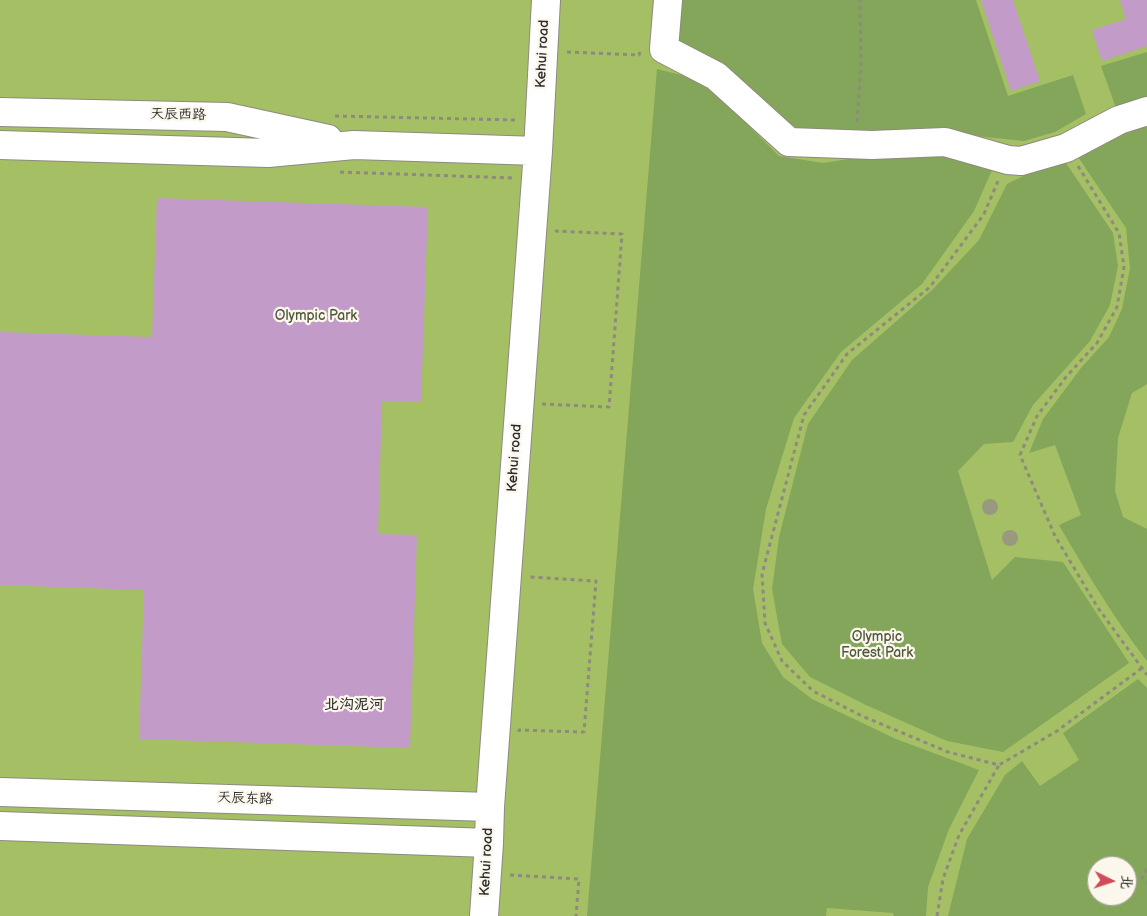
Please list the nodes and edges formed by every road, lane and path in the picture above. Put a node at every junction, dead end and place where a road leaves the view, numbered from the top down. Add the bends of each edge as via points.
1 (546, 0) edge
2 (668, 0) edge
3 (860, 0) edge
4 (640, 46) dead end
5 (561, 52) dead end
6 (1147, 111) edge
7 (0, 112) edge
8 (856, 144) junction
9 (0, 145) edge
10 (354, 145) junction
11 (1066, 148) junction
12 (538, 151) junction
13 (1008, 160) junction
14 (549, 231) dead end
15 (539, 404) dead end
16 (527, 577) dead end
17 (1142, 668) junction
18 (1147, 675) edge
19 (519, 739) dead end
20 (998, 765) junction
21 (0, 792) edge
22 (490, 807) junction
23 (0, 826) edge
24 (489, 843) junction
25 (510, 867) dead end
26 (1147, 869) edge
27 (1147, 883) edge
28 (484, 916) edge
29 (576, 916) edge
30 (936, 916) edge

1 - 12 lane, Kehui road
2 - 8 lane via 664,49 716,76 789,142
3 - 8 path via 861,66
4 - 5 path via 639,55
6 - 11 lane via 1119,120
7 - 10 lane, 天辰西路 via 227,116
8 - 13 lane via 945,142
9 - 10 lane, 天辰西路 via 268,153
10 - 12 lane, 天辰西路
11 - 13 lane via 1021,161
11 - 17 path via 1119,233 1124,267 1116,307 1097,343 1066,376 1037,416 1020,455 1054,536 1098,608
12 - 22 lane, Kehui road
13 - 20 path via 984,214 930,287 847,354 804,415 762,574 765,623 782,661 813,691 862,716 948,752
14 - 15 path via 622,234 609,407
16 - 19 path via 596,581 584,732 520,730
17 - 18 path
17 - 20 path via 1057,731
20 - 30 path via 959,835 942,879
21 - 22 lane, 天辰东路
22 - 24 lane, Kehui road
23 - 24 lane
24 - 28 lane, Kehui road
25 - 29 path via 510,875 580,879
26 - 27 path via 1142,878

